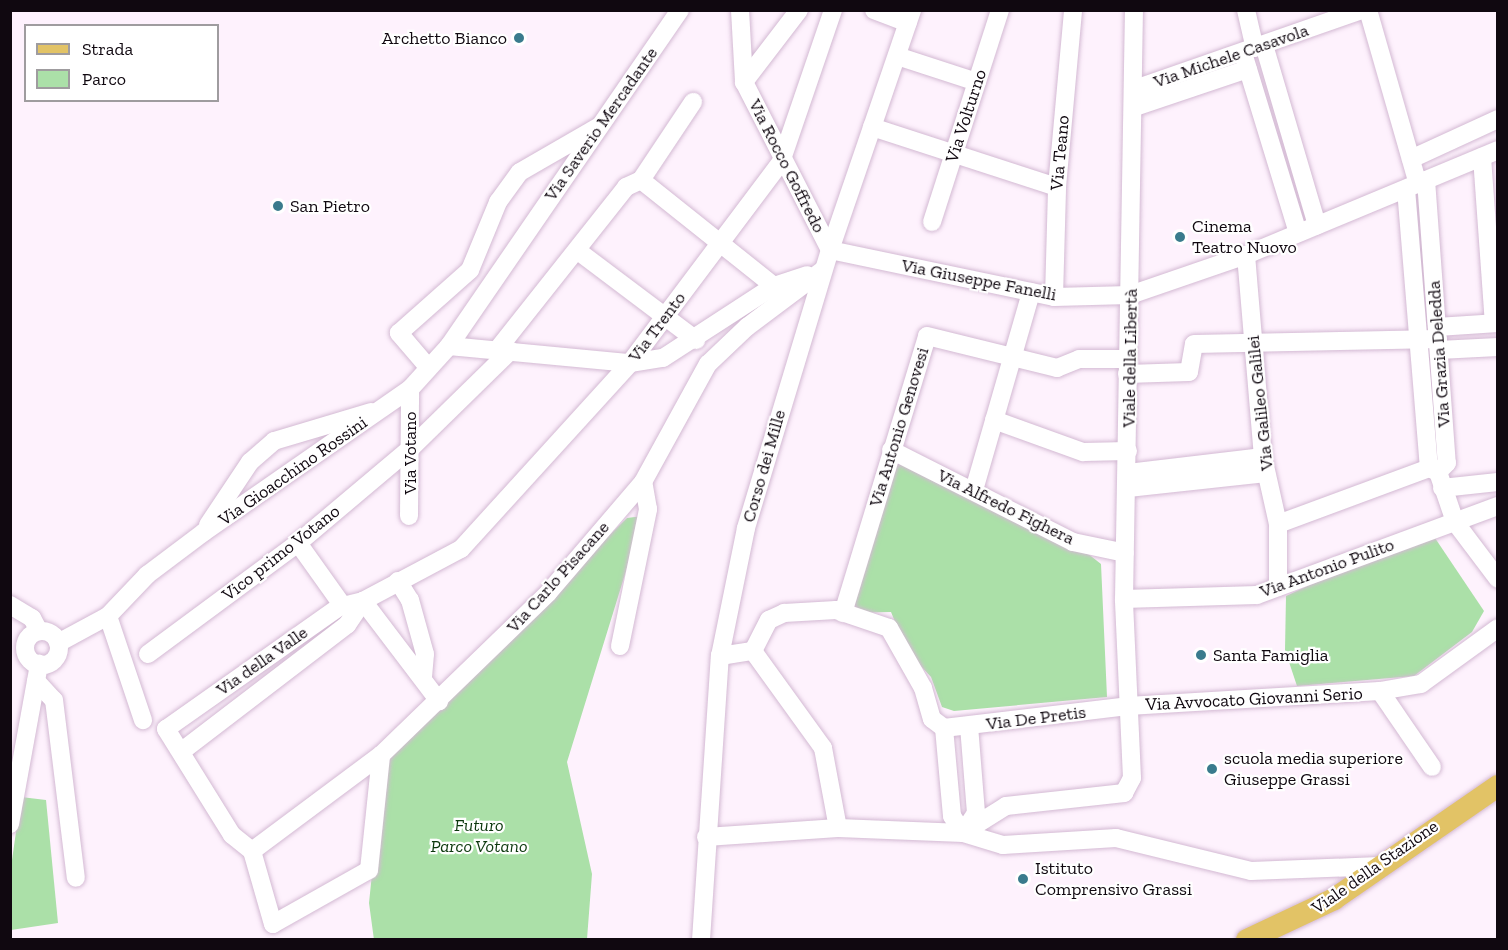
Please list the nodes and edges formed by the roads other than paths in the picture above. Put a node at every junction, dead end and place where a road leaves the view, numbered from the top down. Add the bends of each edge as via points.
1 (680, 10) edge
2 (740, 10) edge
3 (799, 10) edge
4 (833, 10) edge
5 (874, 10) edge
6 (1073, 10) edge
7 (1134, 10) edge
8 (1246, 10) edge
9 (1362, 10) edge
10 (1368, 10) edge
11 (999, 11) edge
12 (910, 17) edge
13 (1252, 54) junction
14 (897, 56) junction
15 (744, 82) junction
16 (977, 82) junction
17 (1135, 98) junction
18 (693, 102) dead end
19 (1497, 119) edge
20 (604, 124) junction
21 (872, 127) junction
22 (953, 154) junction
23 (1490, 154) edge
24 (1411, 159) junction
25 (781, 162) junction
26 (633, 183) junction
27 (1417, 184) junction
28 (1057, 187) junction
29 (932, 222) dead end
30 (1317, 225) junction
31 (1298, 233) junction
32 (520, 237) joint
33 (719, 243) junction
34 (830, 250) junction
35 (578, 251) junction
36 (1246, 255) junction
37 (470, 270) junction
38 (823, 270) junction
39 (488, 284) junction
40 (774, 286) junction
41 (1031, 292) junction
42 (1130, 295) junction
43 (1054, 297) junction
44 (665, 316) junction
45 (1496, 323) edge
46 (1418, 339) junction
47 (1438, 339) junction
48 (696, 340) junction
49 (1253, 341) junction
50 (448, 346) junction
51 (1497, 347) edge
52 (504, 351) junction
53 (1014, 354) junction
54 (630, 363) junction
55 (428, 367) junction
56 (1128, 367) junction
57 (410, 389) junction
58 (381, 410) junction
59 (994, 420) junction
60 (411, 448) junction
61 (891, 450) junction
62 (1128, 451) junction
63 (1264, 465) junction
64 (1436, 476) junction
65 (1128, 481) junction
66 (643, 482) junction
67 (1497, 482) edge
68 (974, 490) junction
69 (1497, 506) edge
70 (409, 516) dead end
71 (1455, 522) junction
72 (1278, 524) junction
73 (204, 532) junction
74 (298, 543) junction
75 (1125, 553) junction
76 (1497, 579) edge
77 (398, 581) junction
78 (1278, 587) junction
79 (1124, 599) junction
80 (363, 601) junction
81 (10, 605) edge
82 (341, 606) junction
83 (843, 613) junction
84 (108, 616) junction
85 (1497, 628) edge
86 (39, 631) junction
87 (58, 643) junction
88 (620, 646) dead end
89 (753, 651) junction
90 (148, 654) dead end
91 (720, 656) junction
92 (38, 673) junction
93 (423, 678) junction
94 (1380, 691) junction
95 (440, 701) junction
96 (1128, 706) junction
97 (143, 720) dead end
98 (969, 726) junction
99 (944, 728) junction
100 (182, 751) junction
101 (381, 755) junction
102 (1432, 767) dead end
103 (1497, 786) edge
104 (13, 795) edge
105 (10, 824) edge
106 (838, 828) junction
107 (963, 832) junction
108 (706, 837) junction
109 (252, 851) junction
110 (1379, 866) junction
111 (76, 878) dead end
112 (701, 939) edge
113 (1247, 939) edge

1 - 20 street, Via Saverio Mercadante
2 - 15 street, Via Rocco Goffredo
3 - 15 street, Via Rocco Goffredo
4 - 25 street, Via Trento
5 - 12 street
6 - 28 street, Via Teano
7 - 17 street, Viale della Libertà
8 - 13 street
9 - 13 street, Via Michele Casavola
10 - 24 street
11 - 16 street, Via Volturno
12 - 14 street, Corso dei Mille
13 - 17 street, Via Michele Casavola
13 - 30 street
13 - 31 street
14 - 16 street
14 - 21 street, Corso dei Mille
15 - 25 street, Via Rocco Goffredo
16 - 22 street, Via Volturno
17 - 42 street, Viale della Libertà
18 - 26 street, Vico primo Votano
19 - 24 street
20 - 32 street, Via Saverio Mercadante
20 - 37 street via 520,172 498,202
21 - 22 street
21 - 34 street, Corso dei Mille
22 - 28 street
22 - 29 street, Via Volturno
23 - 27 street, Via Giuseppe Fanelli
23 - 45 street
24 - 27 street
25 - 33 street, Via Trento
25 - 34 street, Via Rocco Goffredo
26 - 33 street
26 - 35 street, Vico primo Votano
27 - 30 street, Via Giuseppe Fanelli
27 - 46 street, Via Grazia Deledda
27 - 47 street, Via Grazia Deledda
28 - 43 street, Via Teano
30 - 31 street, Via Giuseppe Fanelli
31 - 36 street, Via Giuseppe Fanelli
32 - 39 street, Via Gioacchino Rossini
33 - 40 street
33 - 44 street, Via Trento
34 - 38 street, Corso dei Mille
34 - 41 street, Via Giuseppe Fanelli
35 - 44 street
35 - 52 street, Vico primo Votano
36 - 42 street, Via Giuseppe Fanelli
36 - 49 street, Via Galileo Galilei
37 - 39 street
37 - 55 street via 399,333
38 - 40 street
38 - 66 street, Via Carlo Pisacane via 747,327 708,364
38 - 91 street, Corso dei Mille via 746,528
39 - 50 street, Via Gioacchino Rossini
40 - 48 street
41 - 43 street, Via Giuseppe Fanelli
41 - 53 street
42 - 43 street, Via Giuseppe Fanelli
42 - 56 street, Viale della Libertà
44 - 48 street
44 - 54 street, Via Trento
45 - 47 street
46 - 47 street
46 - 49 street
46 - 64 street, Via Grazia Deledda
47 - 51 street
47 - 64 street, Via Grazia Deledda via 1447,463
48 - 54 street via 663,357
49 - 56 street, Via Antonio Genovesi via 1194,344 1189,372
49 - 63 street, Via Galileo Galilei
50 - 52 street
50 - 55 street, Via Gioacchino Rossini
52 - 54 street
52 - 60 street, Vico primo Votano
53 - 56 street, Via Antonio Genovesi via 1058,368 1078,359
53 - 59 street
53 - 61 street, Via Antonio Genovesi via 927,336
54 - 77 street, Via Trento via 461,549
55 - 57 street, Via Gioacchino Rossini
56 - 62 street, Viale della Libertà
57 - 58 street, Via Gioacchino Rossini
57 - 60 street, Via Votano
58 - 73 street, Via Gioacchino Rossini
58 - 73 street, Via Gioacchino Rossini via 318,424 274,441 250,462
59 - 62 street via 1083,452
59 - 68 street
60 - 70 street, Via Votano
60 - 74 street, Vico primo Votano
61 - 68 street, Via Alfredo Fighera
61 - 83 street, Via Antonio Genovesi
62 - 65 street, Viale della Libertà
63 - 65 street
63 - 72 street, Via Galileo Galilei
64 - 67 street
64 - 71 street, Via Grazia Deledda
64 - 72 street
65 - 75 street, Viale della Libertà
66 - 88 street via 648,508
66 - 95 street, Via Carlo Pisacane via 548,593
68 - 75 street, Via Alfredo Fighera via 1073,542
69 - 71 street, Via Antonio Pulito
71 - 76 street
71 - 78 street, Via Antonio Pulito
72 - 78 street, Via Galileo Galilei
73 - 84 street, Via Gioacchino Rossini via 147,575
74 - 82 street
74 - 90 street, Vico primo Votano
75 - 79 street, Viale della Libertà
77 - 80 street, Via della Valle
77 - 93 street via 410,600 425,654
78 - 79 street, Via Antonio Pulito via 1257,595
79 - 96 street, Viale della Libertà
80 - 82 street, Via della Valle
80 - 93 street
80 - 100 street, Via della Valle via 347,625
81 - 86 street
82 - 100 street, Via della Valle via 166,729
83 - 89 street via 813,608 784,613 769,620
83 - 99 street via 889,628 923,688 932,719
84 - 87 street, Via Gioacchino Rossini
84 - 97 street
85 - 94 street, Via Avvocato Giovanni Serio via 1421,684
86 - 87 street via 53,635
86 - 92 street via 30,635 24,649
87 - 92 street, Via Gioacchino Rossini via 53,660
89 - 91 street
89 - 106 street via 823,748
91 - 108 street, Corso dei Mille
92 - 104 street
92 - 111 street via 54,700
93 - 95 street
94 - 96 street, Via Avvocato Giovanni Serio
94 - 102 street, Via Avvocato Giovanni Serio
95 - 101 street, Via Carlo Pisacane
96 - 98 street, Via De Pretis
96 - 107 street, Viale della Libertà via 1132,778 1124,794 1006,806
98 - 99 street, Via De Pretis
98 - 107 street via 976,813
99 - 107 street via 952,816
100 - 109 street via 232,835
101 - 109 street, Via Carlo Pisacane
101 - 109 street via 369,870 273,924
103 - 110 main road, Viale della Stazione
104 - 105 street
106 - 107 street
106 - 108 street
107 - 110 street via 1003,845 1116,838 1251,871
108 - 112 street, Corso dei Mille
110 - 113 main road, Viale della Stazione via 1302,917

